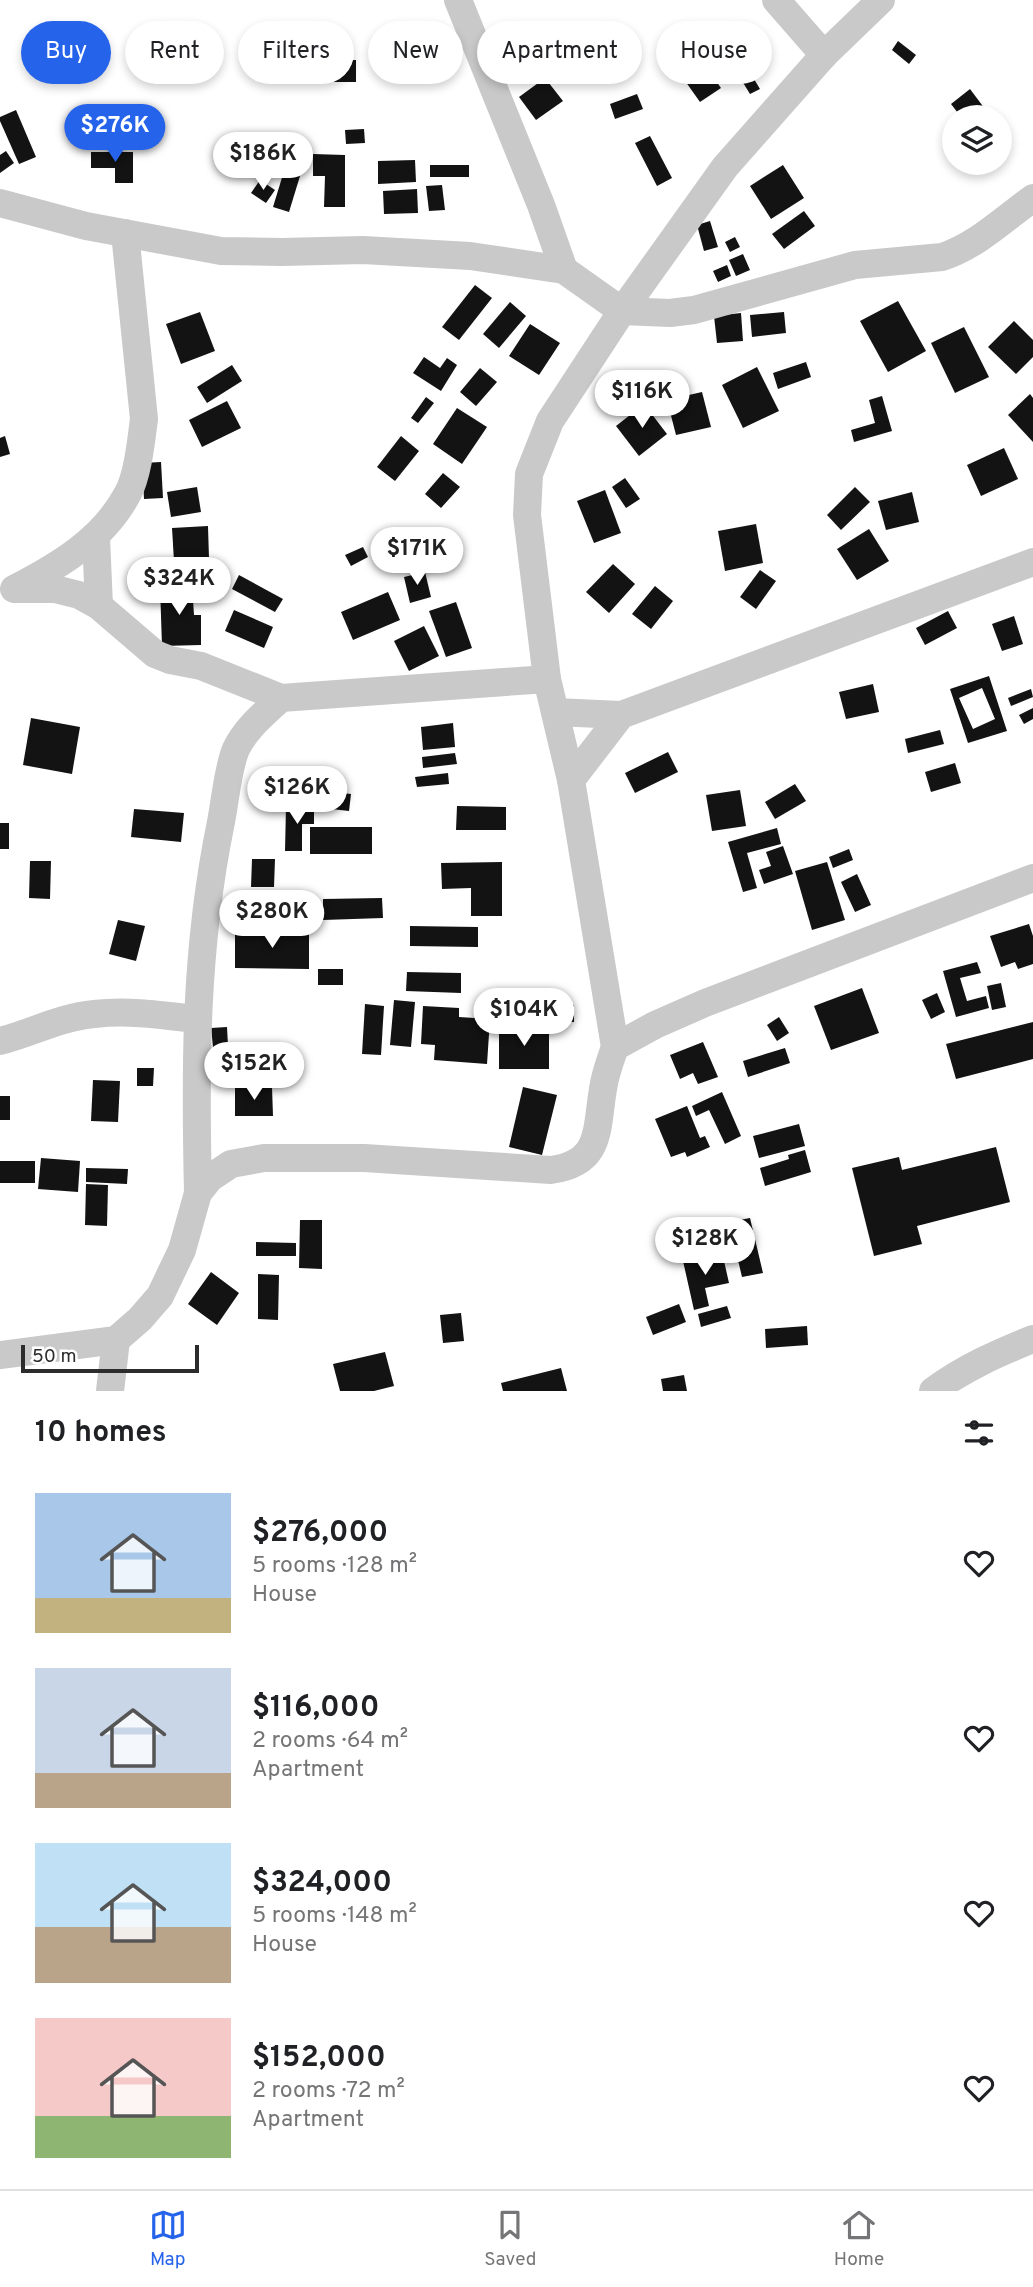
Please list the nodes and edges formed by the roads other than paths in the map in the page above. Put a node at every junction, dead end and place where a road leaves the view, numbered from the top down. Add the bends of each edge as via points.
1 (457, 0) edge
2 (776, 0) edge
3 (881, 0) edge
4 (824, 55) junction
5 (1033, 198) edge
6 (0, 203) edge
7 (125, 233) junction
8 (564, 270) junction
9 (622, 311) junction
10 (96, 537) junction
11 (1033, 562) edge
12 (7, 591) edge
13 (99, 606) junction
14 (547, 679) junction
15 (281, 698) junction
16 (555, 712) junction
17 (621, 715) junction
18 (571, 780) junction
19 (1033, 878) edge
20 (196, 1019) junction
21 (0, 1041) edge
22 (615, 1047) junction
23 (198, 1193) junction
24 (1033, 1339) edge
25 (116, 1340) junction
26 (0, 1355) edge
27 (110, 1391) edge
28 (933, 1391) edge

1 - 8 street
2 - 4 street
3 - 4 street
4 - 9 street via 725,167
5 - 9 street via 967,247 942,257 855,265 681,313
6 - 7 street
7 - 8 street via 221,251 363,250 470,256
7 - 10 street via 144,419 129,492
8 - 9 street
9 - 14 street via 550,421 529,474 527,514
10 - 12 street via 52,569
10 - 13 street
11 - 17 street
12 - 13 street via 55,589
13 - 15 street via 155,654 201,666
14 - 15 street
14 - 16 street
15 - 20 street via 250,727 235,751 212,865
16 - 17 street
16 - 18 street
17 - 18 street
18 - 22 street
19 - 22 street via 705,1003
20 - 21 street via 125,1012 92,1014
20 - 23 street
22 - 23 street via 593,1146 578,1163 564,1168 264,1158 231,1164
23 - 25 street via 182,1250 160,1296
24 - 28 street via 995,1354
25 - 26 street
25 - 27 street

